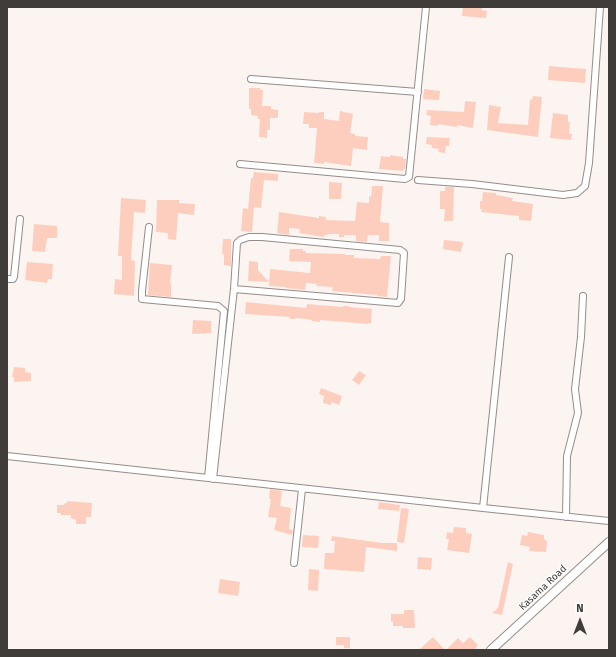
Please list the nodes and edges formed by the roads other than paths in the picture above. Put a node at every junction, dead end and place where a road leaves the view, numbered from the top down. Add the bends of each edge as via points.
1 (426, 7) edge
2 (600, 7) edge
3 (251, 79) dead end
4 (418, 92) junction
5 (240, 164) dead end
6 (418, 180) dead end
7 (20, 219) dead end
8 (149, 227) dead end
9 (509, 258) dead end
10 (7, 279) edge
11 (234, 289) junction
12 (583, 296) dead end
13 (7, 456) edge
14 (210, 479) junction
15 (302, 489) junction
16 (483, 508) junction
17 (566, 517) junction
18 (609, 521) edge
19 (609, 542) edge
20 (294, 564) dead end
21 (491, 650) edge

1 - 4 street
2 - 6 street via 589,163 585,186 577,193 562,195
3 - 4 street
4 - 5 street via 410,172 409,177 405,179
7 - 10 street via 14,277
8 - 14 street via 142,299 218,306 224,311
9 - 16 street
11 - 11 street via 237,244 243,238 400,250 404,253 401,300 398,302
11 - 14 street
12 - 17 street via 575,390 578,413 567,456
13 - 14 street
14 - 15 street
15 - 16 street
15 - 20 street
16 - 17 street
17 - 18 street
19 - 21 street, Kasama Road

